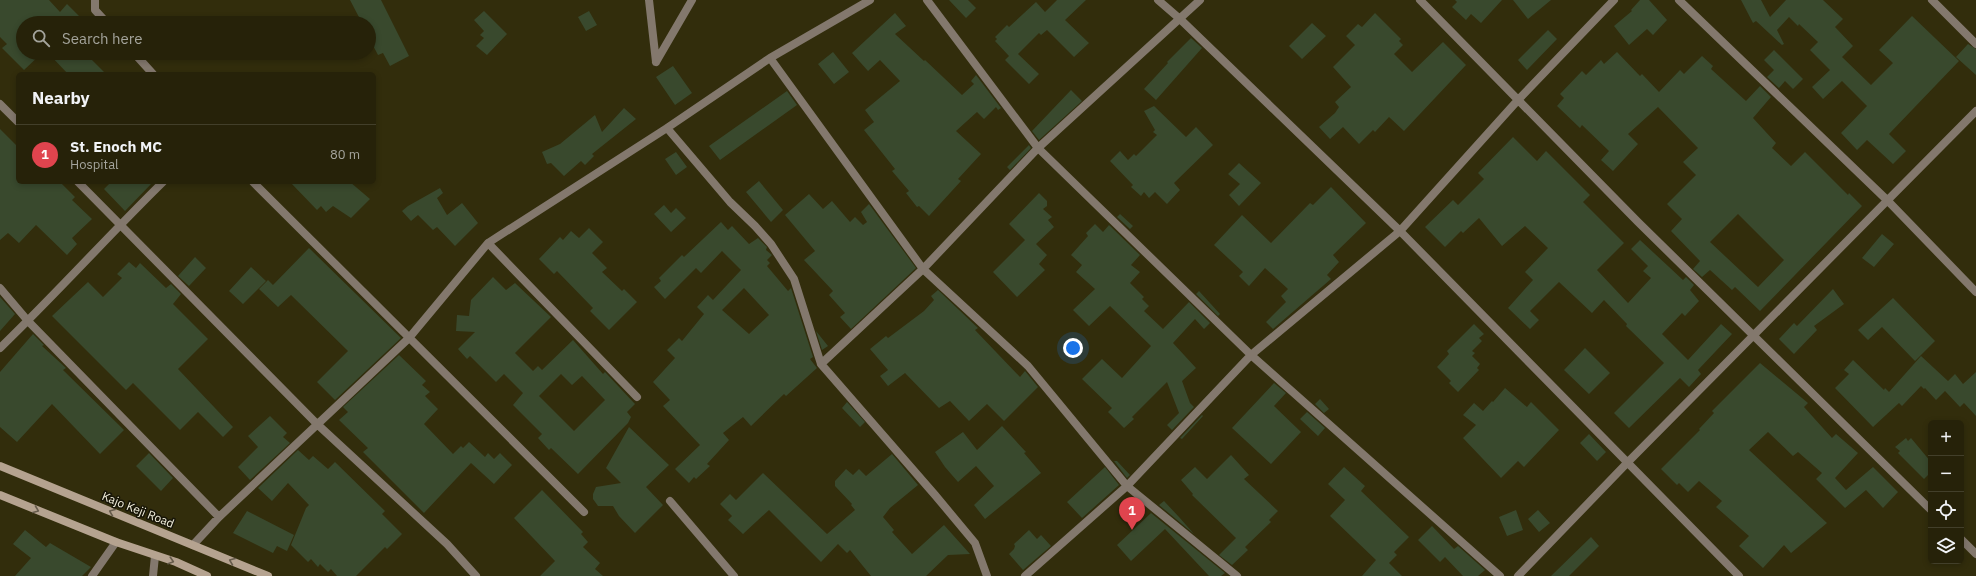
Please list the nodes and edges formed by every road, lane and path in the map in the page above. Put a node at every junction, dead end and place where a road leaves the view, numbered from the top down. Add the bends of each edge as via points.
1 (95, 0) edge
2 (649, 0) edge
3 (692, 0) edge
4 (870, 0) edge
5 (927, 0) edge
6 (1158, 0) edge
7 (1200, 0) edge
8 (1420, 0) edge
9 (1614, 0) edge
10 (1679, 0) edge
11 (1932, 0) edge
12 (101, 16) edge
13 (1180, 19) junction
14 (1976, 44) edge
15 (770, 58) junction
16 (140, 60) edge
17 (151, 72) edge
18 (1518, 100) junction
19 (0, 104) edge
20 (1976, 111) edge
21 (16, 120) edge
22 (667, 128) junction
23 (1038, 148) junction
24 (80, 184) edge
25 (161, 184) edge
26 (256, 184) edge
27 (1888, 201) junction
28 (120, 224) junction
29 (1400, 231) junction
30 (488, 242) junction
31 (923, 269) junction
32 (0, 288) edge
33 (1976, 292) edge
34 (28, 321) junction
35 (1754, 335) junction
36 (409, 338) junction
37 (0, 348) edge
38 (1251, 356) junction
39 (820, 364) junction
40 (637, 397) dead end
41 (317, 424) junction
42 (1627, 463) junction
43 (0, 466) edge
44 (1127, 486) junction
45 (0, 495) edge
46 (670, 501) dead end
47 (1928, 507) edge
48 (584, 512) dead end
49 (219, 517) junction
50 (116, 542) junction
51 (1964, 542) edge
52 (193, 545) junction
53 (1976, 554) edge
54 (155, 556) junction
55 (92, 576) edge
56 (153, 576) edge
57 (207, 576) edge
58 (268, 576) edge
59 (476, 576) edge
60 (734, 576) edge
61 (987, 576) edge
62 (1025, 576) edge
63 (1237, 576) edge
64 (1500, 576) edge
65 (1518, 576) edge
66 (1739, 576) edge

1 - 12 street via 95,10
2 - 3 street via 656,62
4 - 15 street
5 - 23 street
6 - 13 street
7 - 13 street
8 - 18 street
9 - 18 street
10 - 27 street
11 - 14 street
13 - 23 street
13 - 29 street
15 - 22 street
15 - 31 street
16 - 17 street
18 - 29 street
18 - 35 street
19 - 21 street
20 - 27 street
22 - 30 street
22 - 39 street via 730,202 771,244 794,279
23 - 31 street
23 - 38 street
24 - 28 street
25 - 28 street
26 - 36 street
27 - 33 street
27 - 35 street
28 - 34 street
28 - 41 street
29 - 38 street
29 - 42 street
30 - 36 street
30 - 40 street
31 - 39 street
31 - 44 street via 1028,366
32 - 34 street
34 - 37 street
34 - 49 street
35 - 42 street
35 - 47 street
36 - 41 street
36 - 48 street
38 - 44 street
38 - 64 street
39 - 61 street via 975,543
41 - 49 street
41 - 59 street via 447,544
42 - 65 street
42 - 66 street
52 -> 43 main road, Kajo Keji Road
44 - 62 street
44 - 63 street
45 -> 50 main road
46 - 60 street
49 - 52 street
50 - 54 main road
50 - 55 street
51 - 53 street
58 -> 52 main road, Kajo Keji Road
54 - 56 street
54 -> 57 main road

